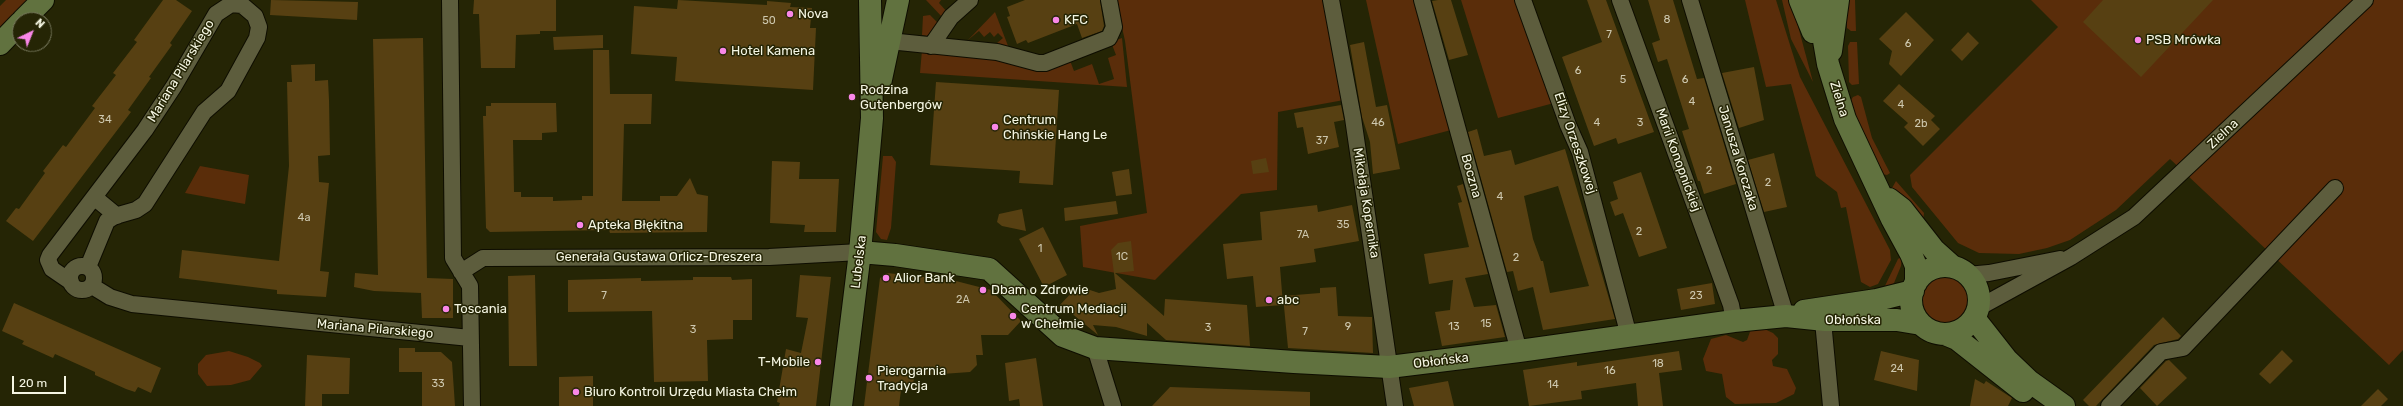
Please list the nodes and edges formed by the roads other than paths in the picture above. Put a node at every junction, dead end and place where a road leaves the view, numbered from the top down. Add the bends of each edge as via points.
1 (43, 0) edge
2 (450, 0) edge
3 (854, 0) edge
4 (870, 0) edge
5 (898, 0) edge
6 (970, 0) edge
7 (1109, 0) edge
8 (1331, 0) edge
9 (1422, 0) edge
10 (1524, 0) edge
11 (1620, 0) edge
12 (1690, 0) edge
13 (1800, 0) edge
14 (1817, 0) edge
15 (1838, 0) edge
16 (2365, 0) edge
17 (31, 12) edge
18 (12, 31) edge
19 (889, 41) junction
20 (0, 44) edge
21 (931, 46) junction
22 (871, 58) junction
23 (1828, 64) junction
24 (872, 118) junction
25 (2335, 188) dead end
26 (1880, 192) junction
27 (94, 197) junction
28 (117, 216) junction
29 (860, 252) junction
30 (2071, 257) junction
31 (88, 267) junction
32 (1960, 271) junction
33 (461, 272) junction
34 (71, 282) junction
35 (92, 286) junction
36 (1914, 287) junction
37 (1976, 313) junction
38 (1822, 314) junction
39 (1786, 316) junction
40 (1734, 321) junction
41 (1921, 324) junction
42 (1945, 334) junction
43 (1629, 336) junction
44 (470, 338) junction
45 (1095, 348) junction
46 (1519, 351) junction
47 (1389, 367) junction
48 (472, 406) edge
49 (840, 406) edge
50 (1113, 406) edge
51 (1395, 406) edge
52 (1831, 406) edge
53 (2047, 406) edge
54 (2064, 406) edge
55 (2110, 406) edge

1 - 17 street
2 - 33 street via 453,258
3 - 22 street, Lubelska
4 - 22 street, Lubelska
5 - 19 street, Lubelska
6 - 21 street via 951,17
7 - 21 street via 1114,27 1109,38 1045,63 1038,64 997,52
8 - 47 street, Mikołaja Kopernika via 1353,118
9 - 46 street, Boczna
10 - 43 street, Elizy Orzeszkowej via 1580,152
11 - 40 street, Marii Konopnickiej via 1731,305
12 - 39 street, Janusza Korczaka
13 - 23 street
14 - 23 street, Zielna
15 - 23 street
16 - 30 street, Zielna via 2134,217
18 - 20 street
19 - 21 street
19 - 24 street, Lubelska
22 - 24 street, Lubelska
23 - 26 street, Zielna via 1851,135
24 - 29 street, Lubelska
25 - 55 street via 2183,348 2161,352
26 - 32 street, Zielna via 1902,209 1934,250
26 - 36 street, Zielna via 1916,266
27 - 28 street
27 - 28 street, Mariana Pilarskiego via 149,124 216,14 231,4 247,8 257,22 258,38 228,91 204,112 145,204
27 - 34 street, Mariana Pilarskiego via 48,260 52,269
28 - 31 street, Mariana Pilarskiego via 110,218 105,224
29 - 33 street, Generała Gustawa Orlicz-Dreszera via 769,257 483,258
29 - 45 street, Obłońska via 989,268 1063,336
29 - 49 street, Lubelska
30 - 32 street, Zielna via 1989,273
30 - 37 street, Zielna
31 - 34 street via 80,266 73,270
31 - 35 street via 95,277
32 - 36 street via 1932,269
32 - 37 street via 1977,290
33 - 44 street via 470,286
34 - 35 street, Mariana Pilarskiego via 79,290 87,290
35 - 44 street, Mariana Pilarskiego via 110,297 132,304
36 - 38 street, Obłońska via 1877,300
36 - 41 street via 1912,308
37 - 42 street via 1966,327
37 - 54 street via 2007,360 2029,381
38 - 39 street, Obłońska
38 - 41 street, Obłońska
38 - 52 street
39 - 40 street, Obłońska
40 - 43 street, Obłońska
41 - 42 street via 1936,333
42 - 53 street via 1957,339 2006,379
43 - 46 street, Obłońska
44 - 48 street
45 - 47 street, Obłońska
45 - 50 street
46 - 47 street, Obłońska
47 - 51 street, Mikołaja Kopernika

